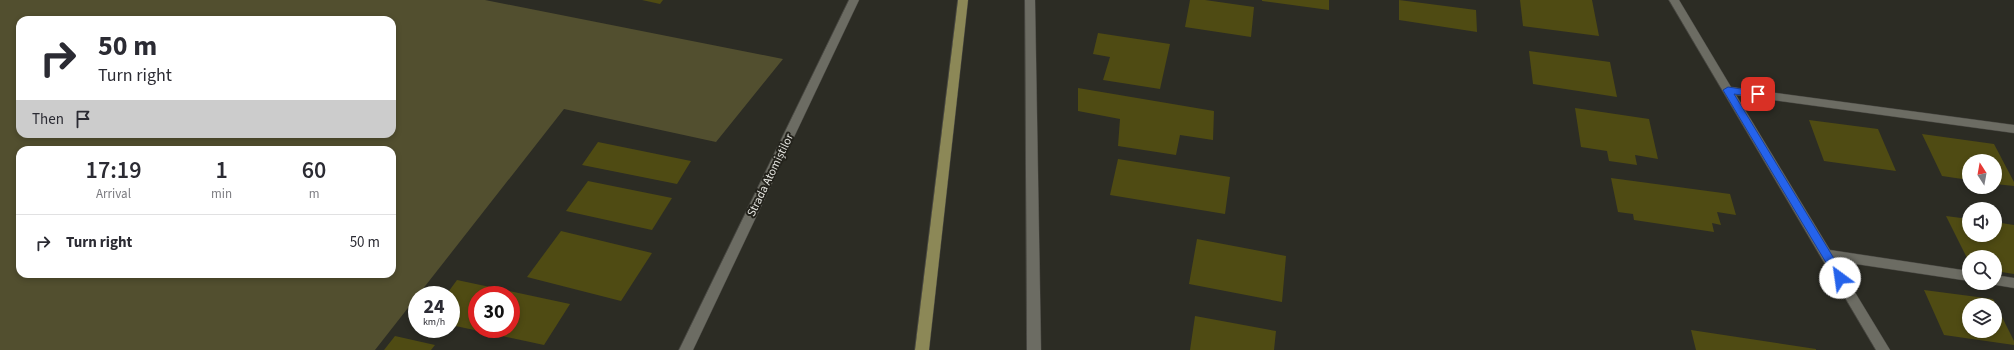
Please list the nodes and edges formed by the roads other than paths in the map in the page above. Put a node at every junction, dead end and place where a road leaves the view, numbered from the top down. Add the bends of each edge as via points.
1 (854, 0) edge
2 (963, 0) edge
3 (1030, 0) edge
4 (1674, 0) edge
5 (1728, 90) junction
6 (2014, 129) edge
7 (1826, 254) junction
8 (1962, 275) edge
9 (2002, 281) edge
10 (2014, 283) edge
11 (686, 350) edge
12 (922, 350) edge
13 (1034, 350) edge
14 (1883, 350) edge

1 - 11 street, Strada Atomiștilor
2 - 12 main road
3 - 13 street
4 - 5 street
5 - 6 street
5 - 7 street
7 - 8 street
7 - 14 street
9 - 10 street

